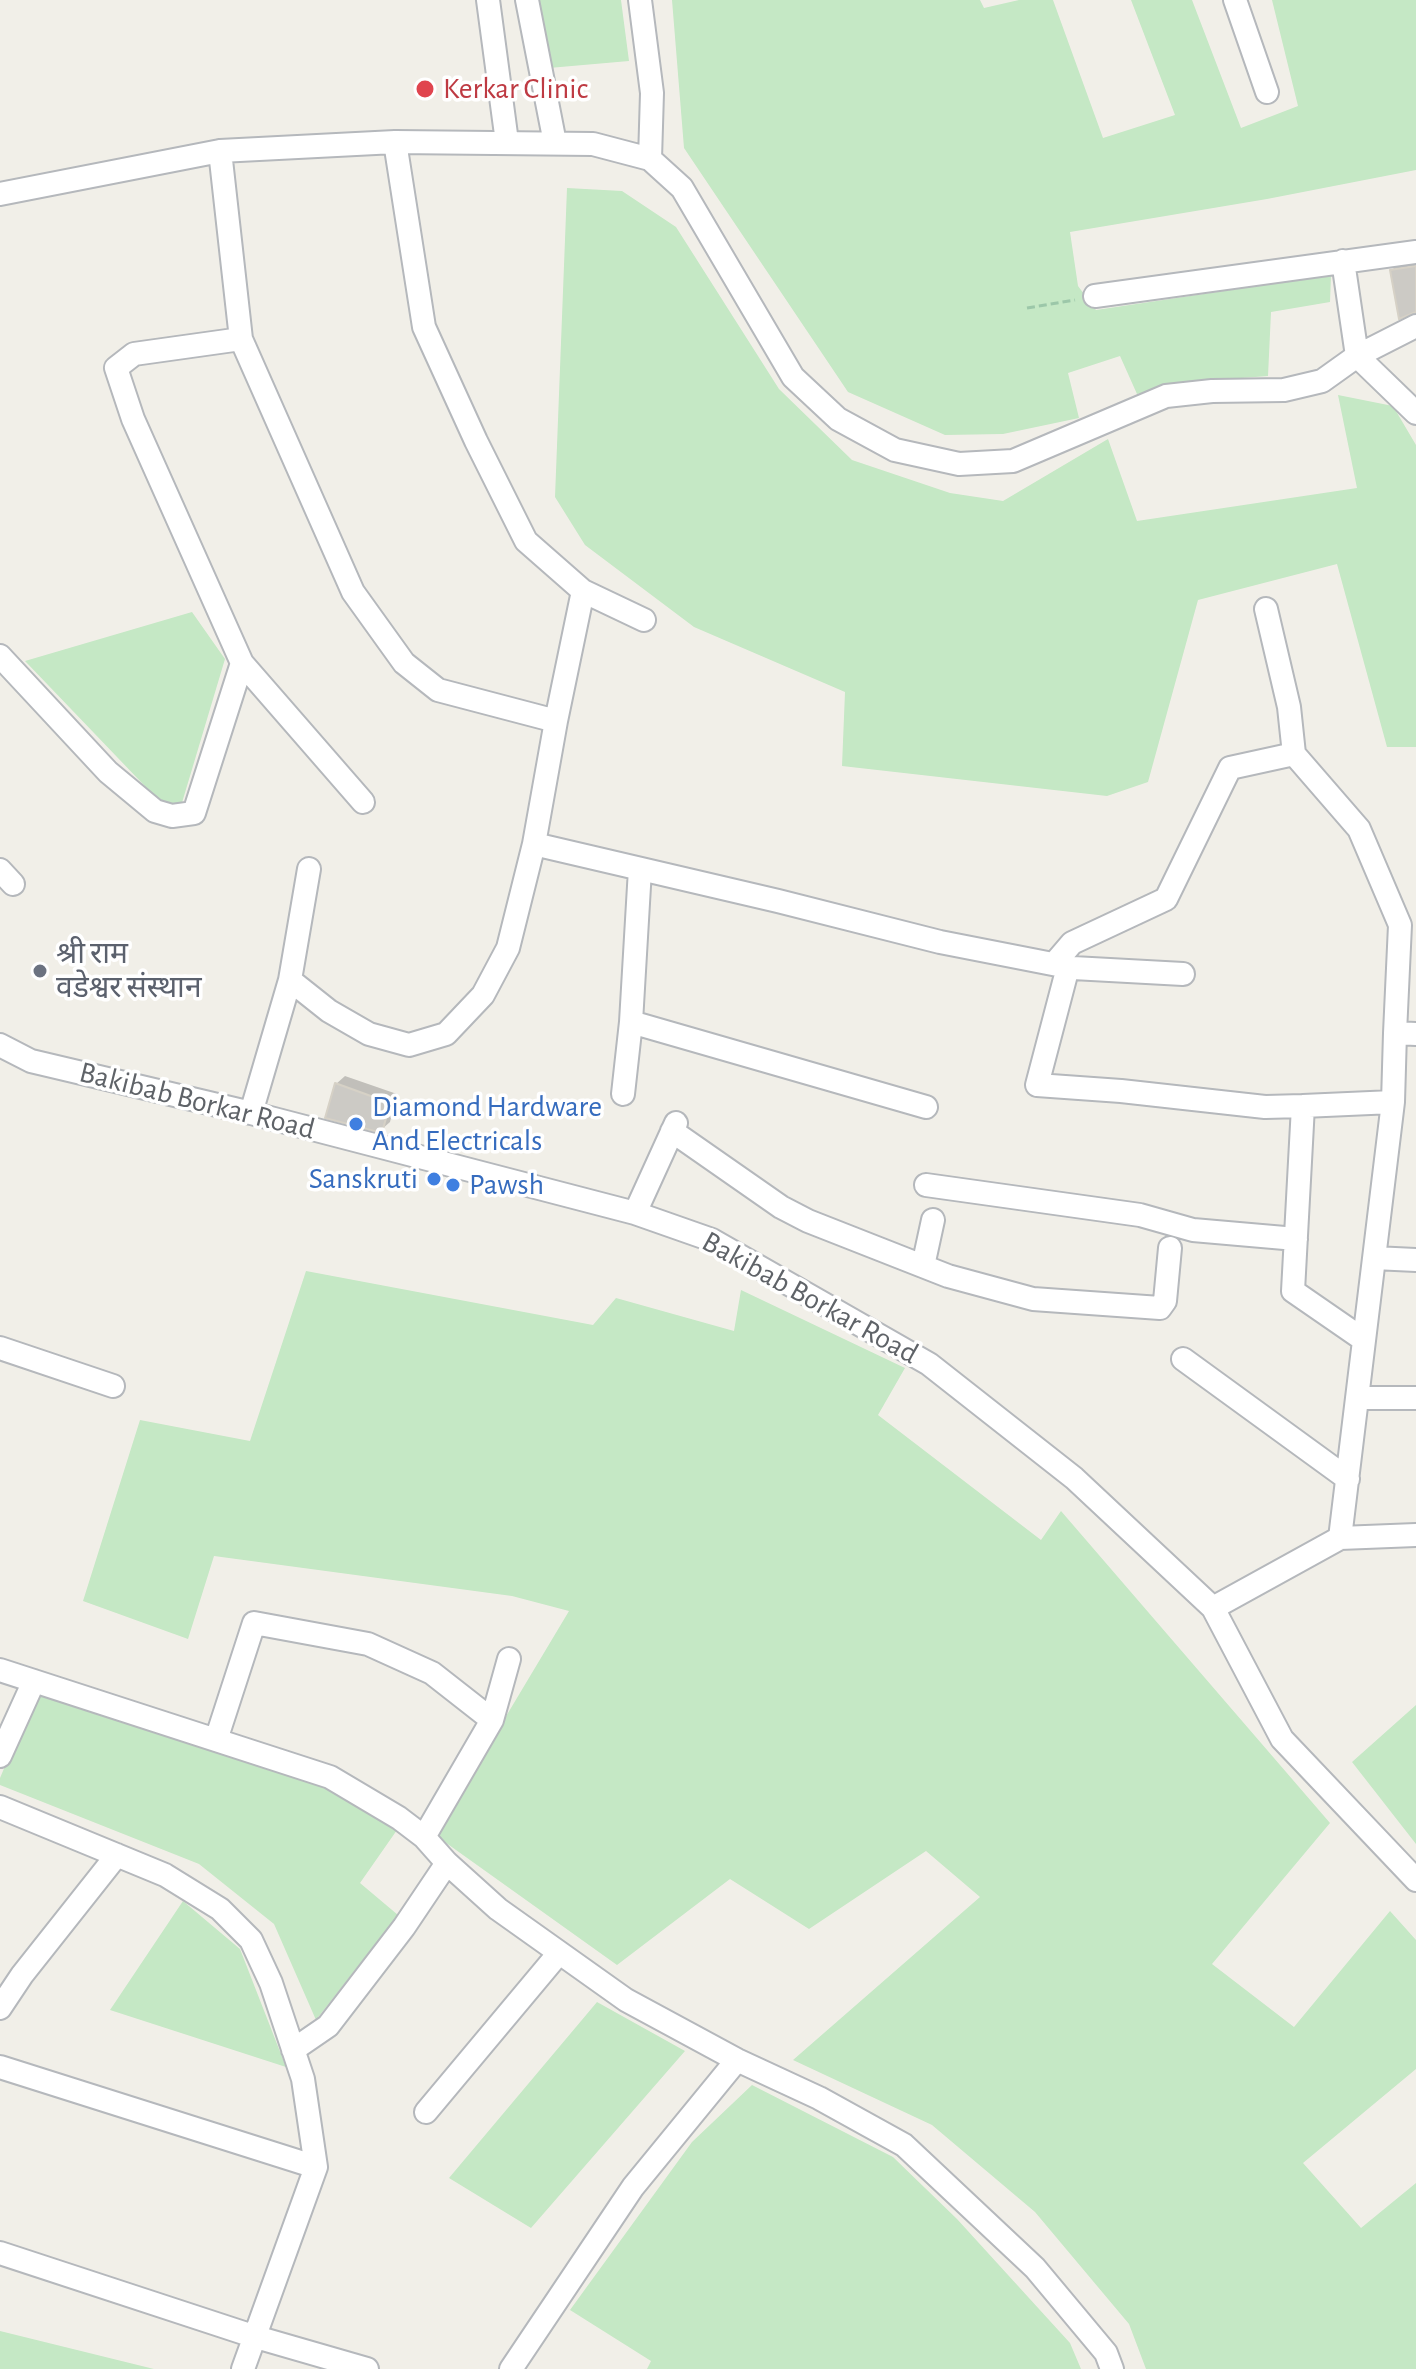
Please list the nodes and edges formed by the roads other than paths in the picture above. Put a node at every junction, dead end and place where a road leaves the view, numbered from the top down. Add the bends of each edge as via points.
1 (488, 0) edge
2 (527, 0) edge
3 (640, 0) edge
4 (1235, 0) edge
5 (1267, 92) dead end
6 (395, 142) junction
7 (507, 142) junction
8 (555, 143) junction
9 (220, 151) junction
10 (650, 159) junction
11 (0, 194) edge
12 (1416, 252) edge
13 (1343, 261) junction
14 (1095, 296) road end
15 (1416, 326) edge
16 (241, 339) junction
17 (1357, 356) junction
18 (1416, 413) edge
19 (583, 591) junction
20 (1266, 609) dead end
21 (644, 620) dead end
22 (0, 656) edge
23 (242, 663) junction
24 (556, 721) junction
25 (1294, 754) junction
26 (363, 802) dead end
27 (534, 844) junction
28 (309, 869) dead end
29 (640, 869) junction
30 (1061, 965) junction
31 (1183, 974) dead end
32 (290, 980) junction
33 (631, 1022) junction
34 (1406, 1034) edge
35 (0, 1045) edge
36 (623, 1094) dead end
37 (1393, 1102) junction
38 (1303, 1106) junction
39 (926, 1107) dead end
40 (251, 1113) junction
41 (926, 1185) dead end
42 (635, 1213) junction
43 (933, 1220) dead end
44 (1296, 1239) junction
45 (1170, 1248) dead end
46 (1374, 1258) junction
47 (1416, 1260) edge
48 (923, 1266) junction
49 (1364, 1340) junction
50 (0, 1348) edge
51 (1183, 1359) dead end
52 (113, 1386) dead end
53 (1357, 1398) junction
54 (1416, 1398) edge
55 (1348, 1479) junction
56 (1416, 1535) edge
57 (1340, 1538) junction
58 (1213, 1608) junction
59 (509, 1659) dead end
60 (0, 1670) edge
61 (34, 1681) junction
62 (492, 1720) junction
63 (216, 1740) junction
64 (0, 1756) edge
65 (0, 1807) edge
66 (424, 1837) junction
67 (117, 1855) junction
68 (447, 1863) junction
69 (1416, 1880) edge
70 (559, 1953) junction
71 (0, 1966) edge
72 (22, 1975) junction
73 (0, 2008) edge
74 (293, 2050) junction
75 (737, 2060) junction
76 (0, 2067) edge
77 (426, 2112) dead end
78 (316, 2167) junction
79 (4, 2262) edge
80 (256, 2337) junction
81 (243, 2369) edge
82 (367, 2369) edge
83 (511, 2369) edge
84 (1112, 2369) edge

1 - 7 street
2 - 8 street
3 - 10 street via 652,93
4 - 5 street
6 - 7 street
6 - 9 street
6 - 19 street via 424,327 526,541
7 - 8 street
8 - 10 street via 593,144
9 - 11 street
9 - 16 street
10 - 17 street via 682,188 793,377 838,419 895,450 959,464 1013,461 1166,396 1284,390 1322,381
12 - 13 street
13 - 14 street
13 - 17 street
15 - 17 street
16 - 23 street via 134,354 116,368 133,419
16 - 24 street via 353,592 404,663 438,690
17 - 18 street
19 - 21 street
19 - 24 street
20 - 25 street via 1289,707
22 - 23 street via 108,772 155,811 172,816 194,813
23 - 26 street
24 - 27 street
25 - 30 street via 1230,768 1166,899 1072,943
25 - 34 street via 1359,829 1400,925
27 - 29 street
27 - 32 street via 508,948 483,995 446,1034 409,1045 369,1034
28 - 32 street
29 - 30 street via 940,942
29 - 33 street
30 - 31 street
30 - 38 street via 1037,1085
32 - 40 street
33 - 36 street
33 - 39 street
34 - 37 street
35 - 40 street, Bakibab Borkar Road via 31,1061
37 - 38 street
37 - 46 street
38 - 44 street
40 - 42 street, Bakibab Borkar Road
41 - 44 street via 1140,1215 1193,1230
42 - 48 street via 674,1127 781,1207
42 - 58 street, Bakibab Borkar Road via 712,1240 929,1364 1074,1478
43 - 48 street
44 - 49 street via 1293,1291
45 - 48 street via 1160,1308 1033,1299
46 - 47 street
46 - 49 street
49 - 53 street
50 - 52 street
51 - 55 street
53 - 54 street
53 - 55 street
55 - 57 street
56 - 57 street
57 - 58 street
58 - 69 street, Bakibab Borkar Road via 1282,1739
59 - 62 street
60 - 61 street
61 - 63 street
61 - 64 street
62 - 63 street via 432,1673 368,1644 254,1623
62 - 66 street
63 - 66 street via 330,1777
65 - 67 street
66 - 68 street
67 - 72 street
67 - 74 street via 165,1875 220,1909 251,1940
68 - 70 street
68 - 74 street via 328,2026
70 - 75 street via 626,2000
70 - 77 street
71 - 72 street
72 - 73 street
74 - 78 street via 303,2079
75 - 83 street via 633,2187
75 - 84 street via 904,2145 1035,2268 1106,2353
76 - 78 street
78 - 80 street
79 - 80 street
80 - 81 street
80 - 82 street

